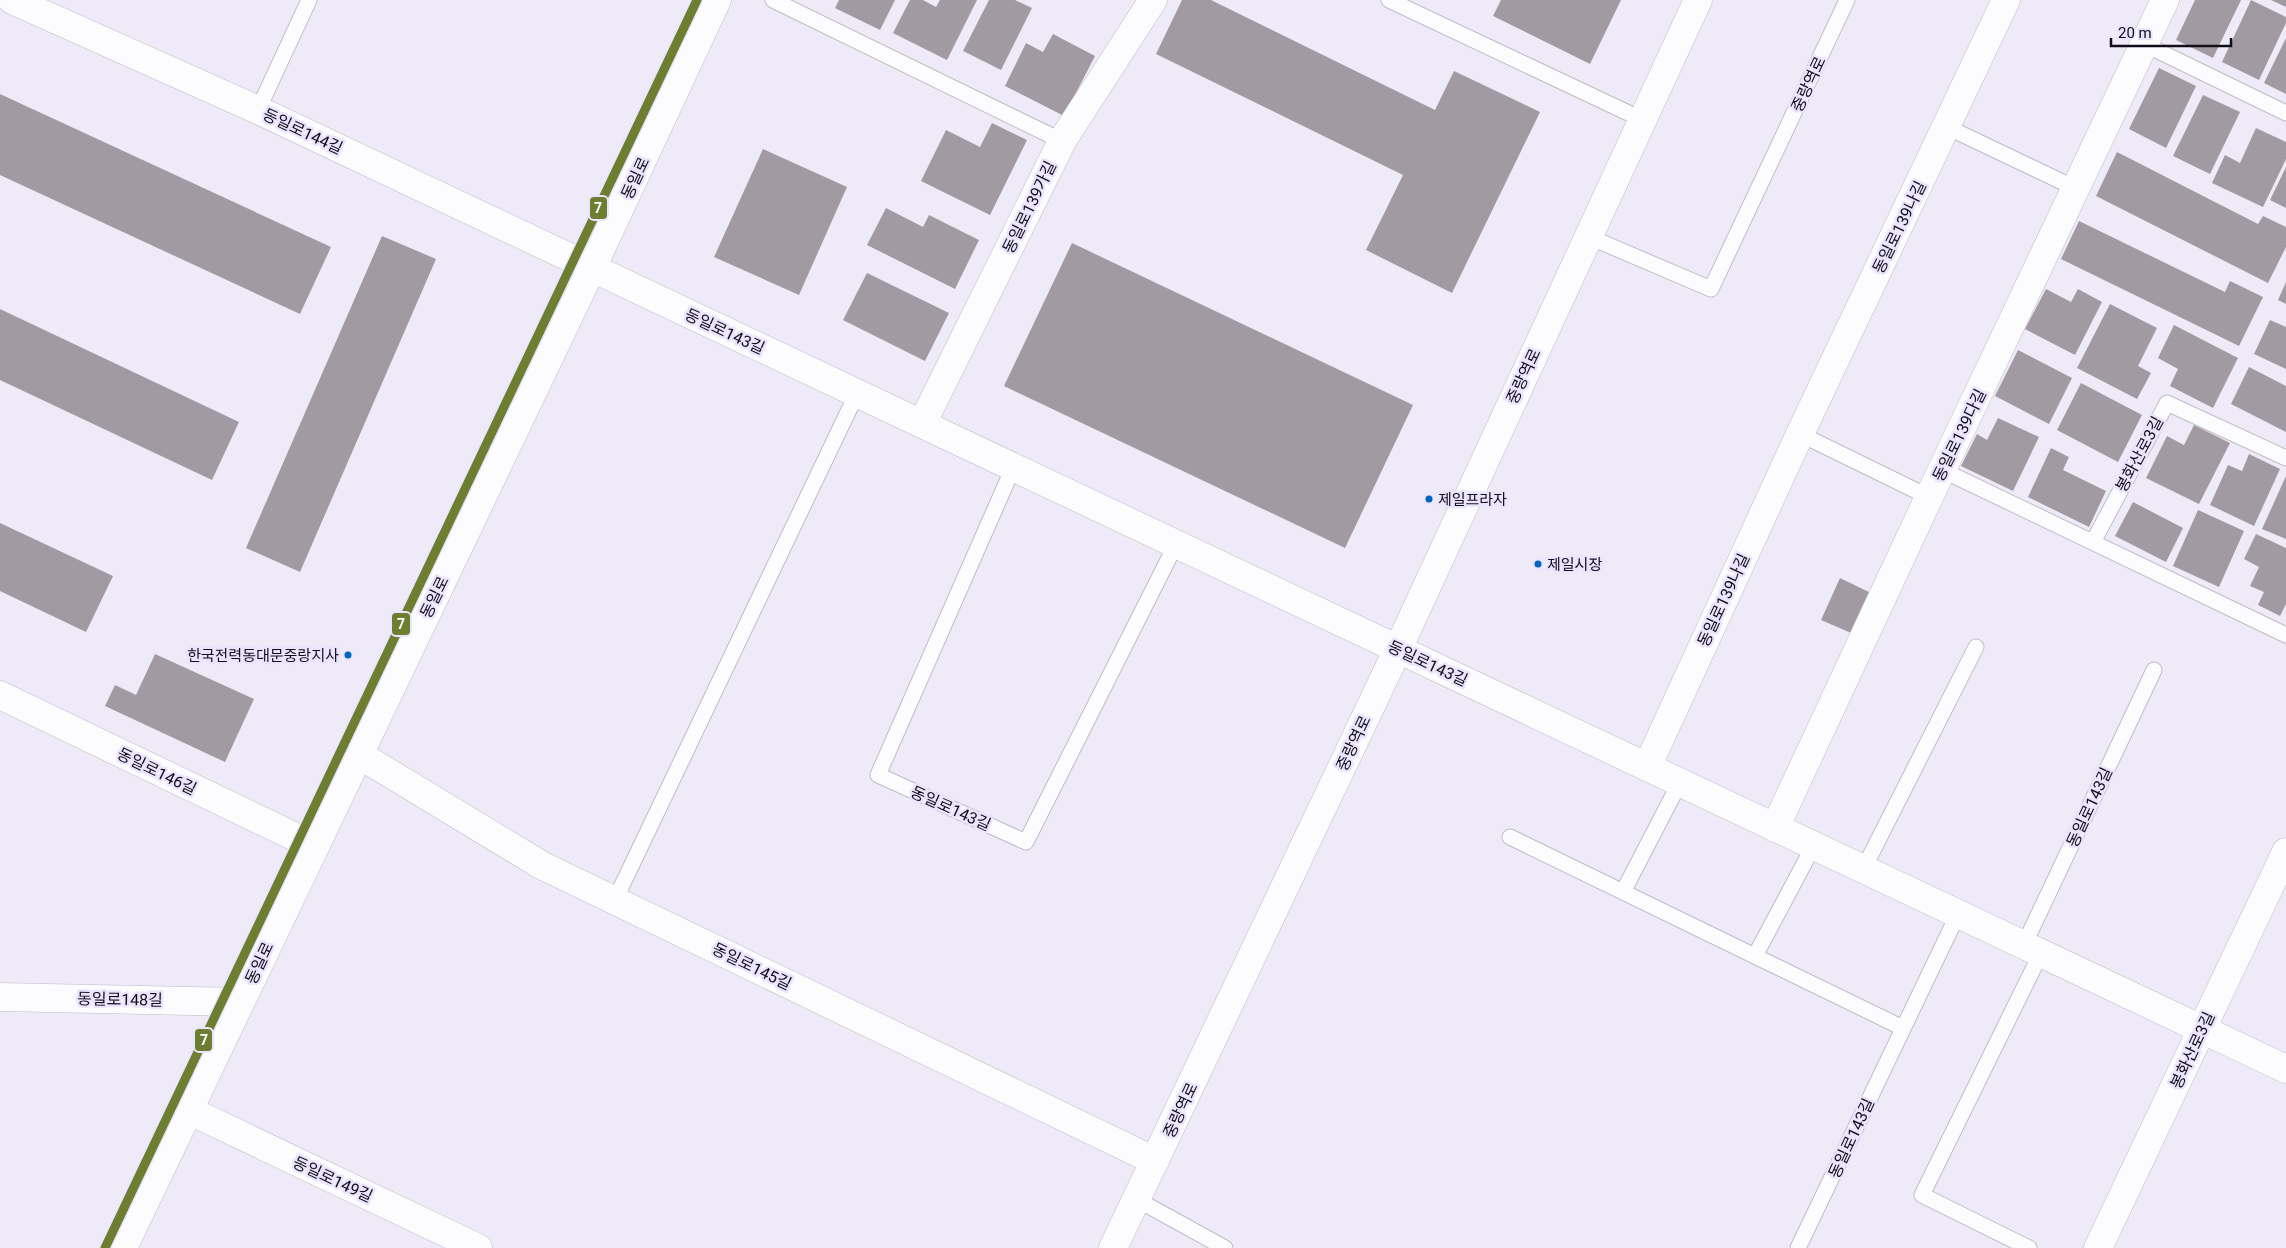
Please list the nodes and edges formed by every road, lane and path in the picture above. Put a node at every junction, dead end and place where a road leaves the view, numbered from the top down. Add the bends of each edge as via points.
1 (12, 0) edge
2 (309, 0) edge
3 (717, 0) edge
4 (773, 0) edge
5 (1153, 0) edge
6 (1698, 0) edge
7 (1847, 0) edge
8 (2006, 0) edge
9 (2165, 0) edge
10 (1395, 1) edge
11 (2144, 44) junction
12 (258, 110) junction
13 (2286, 113) edge
14 (1641, 119) junction
15 (1947, 127) junction
16 (1062, 141) junction
17 (2077, 189) junction
18 (1587, 236) junction
19 (592, 268) junction
20 (857, 394) junction
21 (922, 424) junction
22 (1800, 434) junction
23 (2286, 458) edge
24 (1013, 468) junction
25 (1942, 470) junction
26 (1929, 497) junction
27 (2093, 542) junction
28 (1176, 544) junction
29 (2286, 635) edge
30 (1976, 647) dead end
31 (1398, 649) junction
32 (2154, 670) dead end
33 (0, 695) edge
34 (358, 754) junction
35 (1646, 767) junction
36 (1680, 782) junction
37 (1776, 828) junction
38 (1510, 837) dead end
39 (1814, 845) junction
40 (314, 846) junction
41 (2286, 852) edge
42 (1863, 870) junction
43 (1623, 892) junction
44 (615, 900) junction
45 (1958, 914) junction
46 (2032, 949) junction
47 (1755, 956) junction
48 (0, 997) edge
49 (240, 1002) junction
50 (1903, 1028) junction
51 (2202, 1029) junction
52 (2286, 1069) edge
53 (188, 1110) junction
54 (1156, 1161) junction
55 (1136, 1199) junction
56 (122, 1248) edge
57 (478, 1248) edge
58 (1113, 1248) edge
59 (1225, 1248) edge
60 (1798, 1248) edge
61 (2029, 1248) edge
62 (2098, 1248) edge

1 - 12 street, 동일로144길
2 - 12 lane
3 - 19 street, 동일로
4 - 16 lane
5 - 16 street, 동일로139가길
6 - 14 street, 중랑역로
7 - 18 lane, 중랑역로 via 1711,290
8 - 15 street, 동일로139나길
9 - 11 street, 동일로139다길
10 - 14 lane
11 - 13 lane
11 - 17 street, 동일로139다길
12 - 19 street, 동일로144길
14 - 18 street, 중랑역로
15 - 17 lane
15 - 22 street, 동일로139나길
16 - 21 street, 동일로139가길
17 - 25 street, 동일로139다길
18 - 31 street, 중랑역로
19 - 20 street, 동일로143길
19 - 34 street, 동일로
20 - 21 street, 동일로143길
20 - 44 lane
21 - 24 street, 동일로143길
22 - 26 lane
22 - 35 street, 동일로139나길
23 - 27 lane, 봉화산로3길 via 2167,403
24 - 28 street, 동일로143길
24 - 28 lane, 동일로143길 via 878,775 1026,842
25 - 26 street, 동일로139다길
25 - 27 lane
26 - 37 street, 동일로139다길
27 - 29 lane
28 - 31 street, 동일로143길
30 - 42 lane
31 - 35 street, 동일로143길
31 - 54 street, 중랑역로
32 - 46 lane, 동일로143길
33 - 40 street, 동일로146길
34 - 40 street, 동일로
34 - 44 street, 동일로145길 via 541,865
35 - 36 street, 동일로143길
36 - 37 street, 동일로143길
36 - 43 lane
37 - 39 street, 동일로143길
38 - 43 lane
39 - 42 street, 동일로143길
39 - 47 lane
40 - 49 street, 동일로
41 - 51 street, 봉화산로3길
42 - 45 street, 동일로143길
43 - 47 lane
44 - 54 street, 동일로145길
45 - 46 street, 동일로143길
45 - 50 lane, 동일로143길
46 - 51 street, 동일로143길
46 - 61 lane, 동일로143길 via 1922,1195
47 - 50 lane
48 - 49 street, 동일로148길
49 - 53 street, 동일로
50 - 60 lane, 동일로143길
51 - 52 street, 동일로143길
51 - 62 street, 봉화산로3길
53 - 56 street, 동일로
53 - 57 street, 동일로149길
54 - 55 street, 중랑역로
55 - 58 street, 중랑역로
55 - 59 lane

